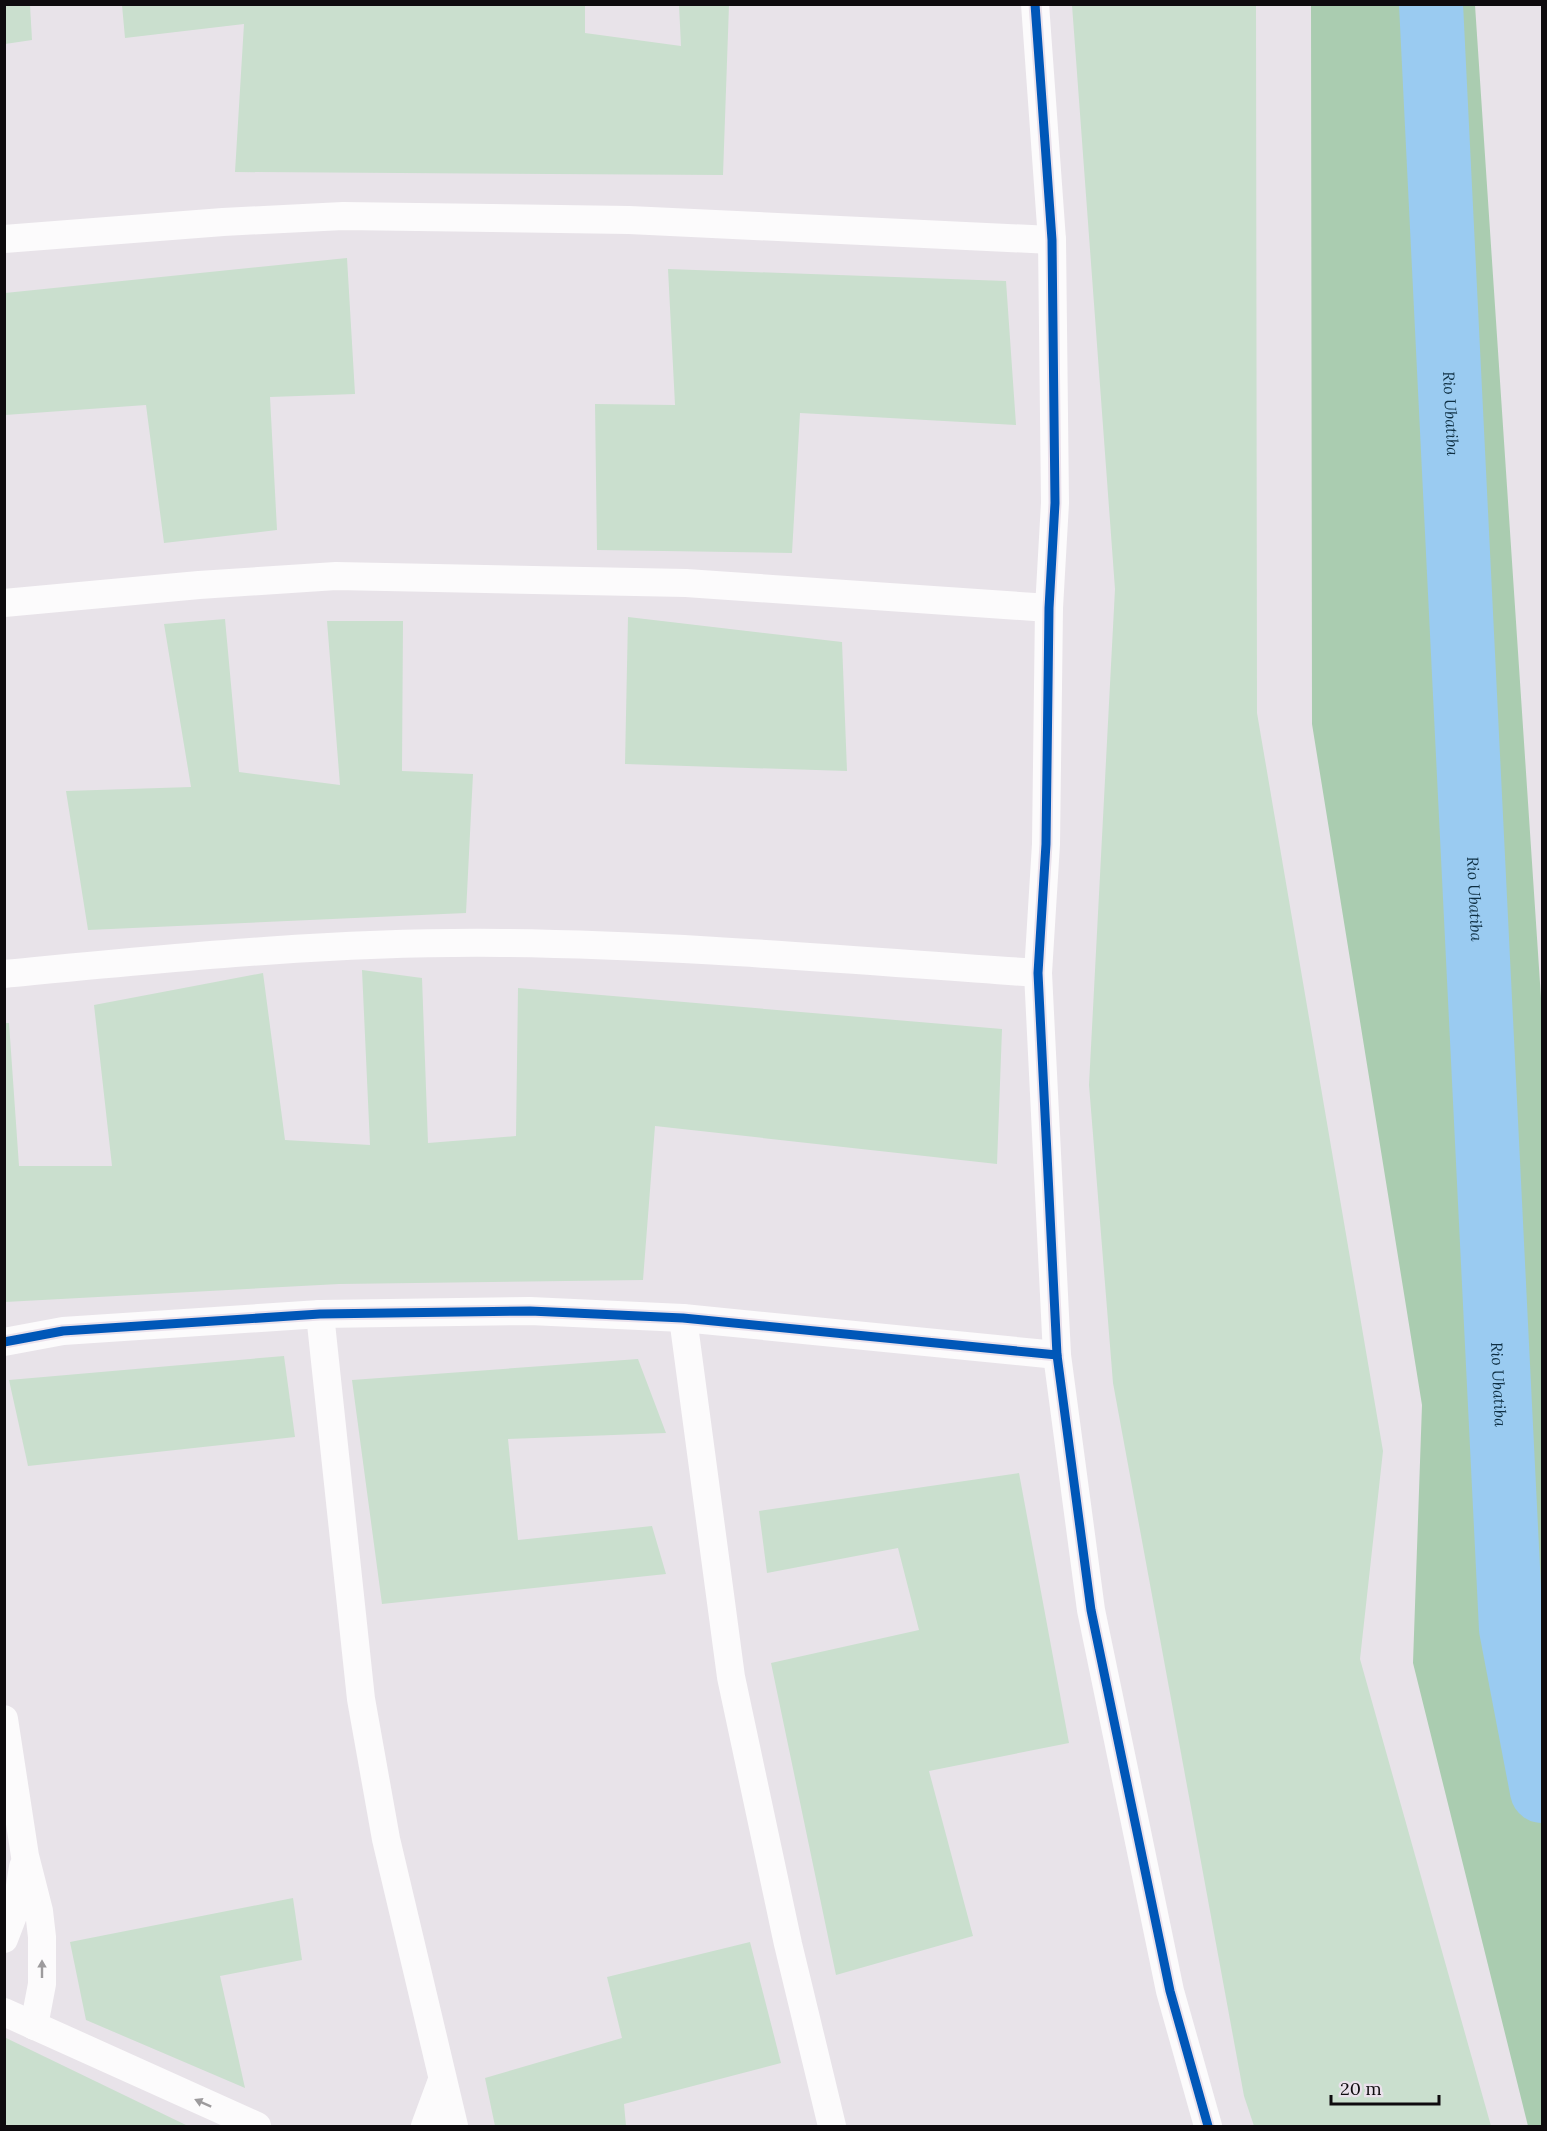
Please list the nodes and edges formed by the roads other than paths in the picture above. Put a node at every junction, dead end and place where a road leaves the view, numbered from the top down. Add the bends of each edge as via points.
1 (1035, 4) edge
2 (4, 239) edge
3 (1052, 240) junction
4 (4, 603) edge
5 (1049, 608) junction
6 (1038, 973) junction
7 (4, 974) edge
8 (320, 1314) junction
9 (683, 1318) junction
10 (4, 1342) edge
11 (1058, 1354) junction
12 (4, 1719) edge
13 (25, 1856) junction
14 (4, 1939) edge
15 (4, 2012) edge
16 (33, 2026) junction
17 (442, 2079) junction
18 (257, 2127) edge
19 (424, 2127) edge
20 (454, 2127) edge
21 (832, 2127) edge
22 (1208, 2127) edge

1 - 3 street
2 - 3 street via 343,216 629,220
3 - 5 street via 1055,503
4 - 5 street via 336,576 686,583
5 - 6 street via 1046,844
6 - 7 street via 691,949 502,943 321,945
6 - 11 street
8 - 9 street via 530,1311
8 - 10 street via 63,1331
8 - 17 street via 361,1699 387,1839
9 - 11 street
9 - 21 street via 731,1677
11 - 22 street via 1090,1610 1170,1991
12 - 13 street
13 - 14 street via 17,1905
16 -> 13 street via 42,1984 42,1937
15 - 16 street
18 -> 16 street
17 - 19 street
17 - 20 street

